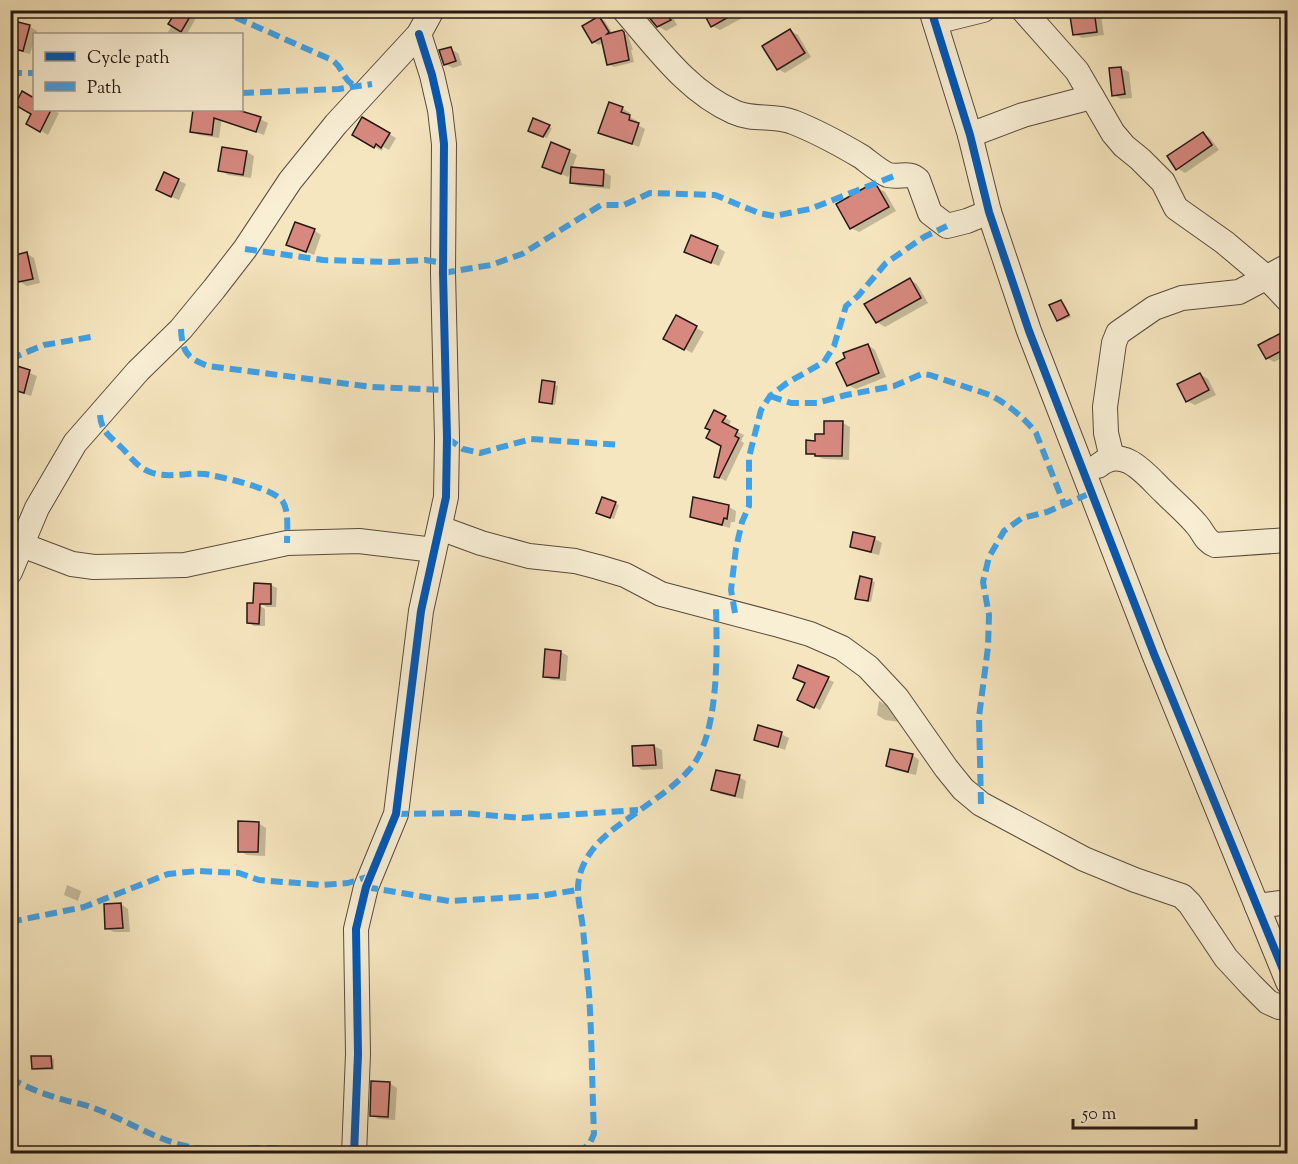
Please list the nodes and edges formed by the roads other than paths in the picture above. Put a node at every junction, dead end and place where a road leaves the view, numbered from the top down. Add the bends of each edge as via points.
1 (432, 10) edge
2 (624, 10) edge
3 (983, 10) edge
4 (1023, 10) edge
5 (933, 16) edge
6 (419, 34) junction
7 (1092, 97) junction
8 (970, 135) junction
9 (989, 212) junction
10 (1287, 266) edge
11 (1267, 278) junction
12 (1287, 300) edge
13 (1112, 458) junction
14 (1084, 475) junction
15 (437, 539) junction
16 (1287, 540) edge
17 (22, 545) junction
18 (10, 572) edge
19 (1287, 902) edge
20 (1257, 906) junction
21 (1287, 982) edge
22 (1287, 1006) edge
23 (354, 1154) edge

1 - 6 street
2 - 9 street via 676,69 719,104 736,113 792,122 850,150 884,173 914,176 930,213 947,226
3 - 5 street
4 - 7 street via 1077,71
5 - 8 street
6 - 15 street via 438,98 444,144 446,497
6 - 17 street via 336,124 181,329 75,443 37,508
7 - 8 street via 1023,115
7 - 11 street via 1113,133 1163,182 1176,208
8 - 9 street
9 - 14 street
10 - 11 street
11 - 12 street
11 - 13 street via 1239,292 1182,298 1163,305 1118,333 1105,407
13 - 14 street
13 - 16 street via 1138,465 1191,518 1207,542 1215,545
14 - 20 street
15 - 17 street via 287,543 184,564 94,567 72,564
15 - 22 street via 481,543 529,556 598,567 625,575 661,594 780,625 842,648 868,667 897,698 946,768 981,804 1084,859 1182,896 1226,958 1251,985 1268,1002
15 - 23 street via 421,611 396,814 366,887 356,929 358,1054
17 - 18 street
19 - 20 street
20 - 21 street

